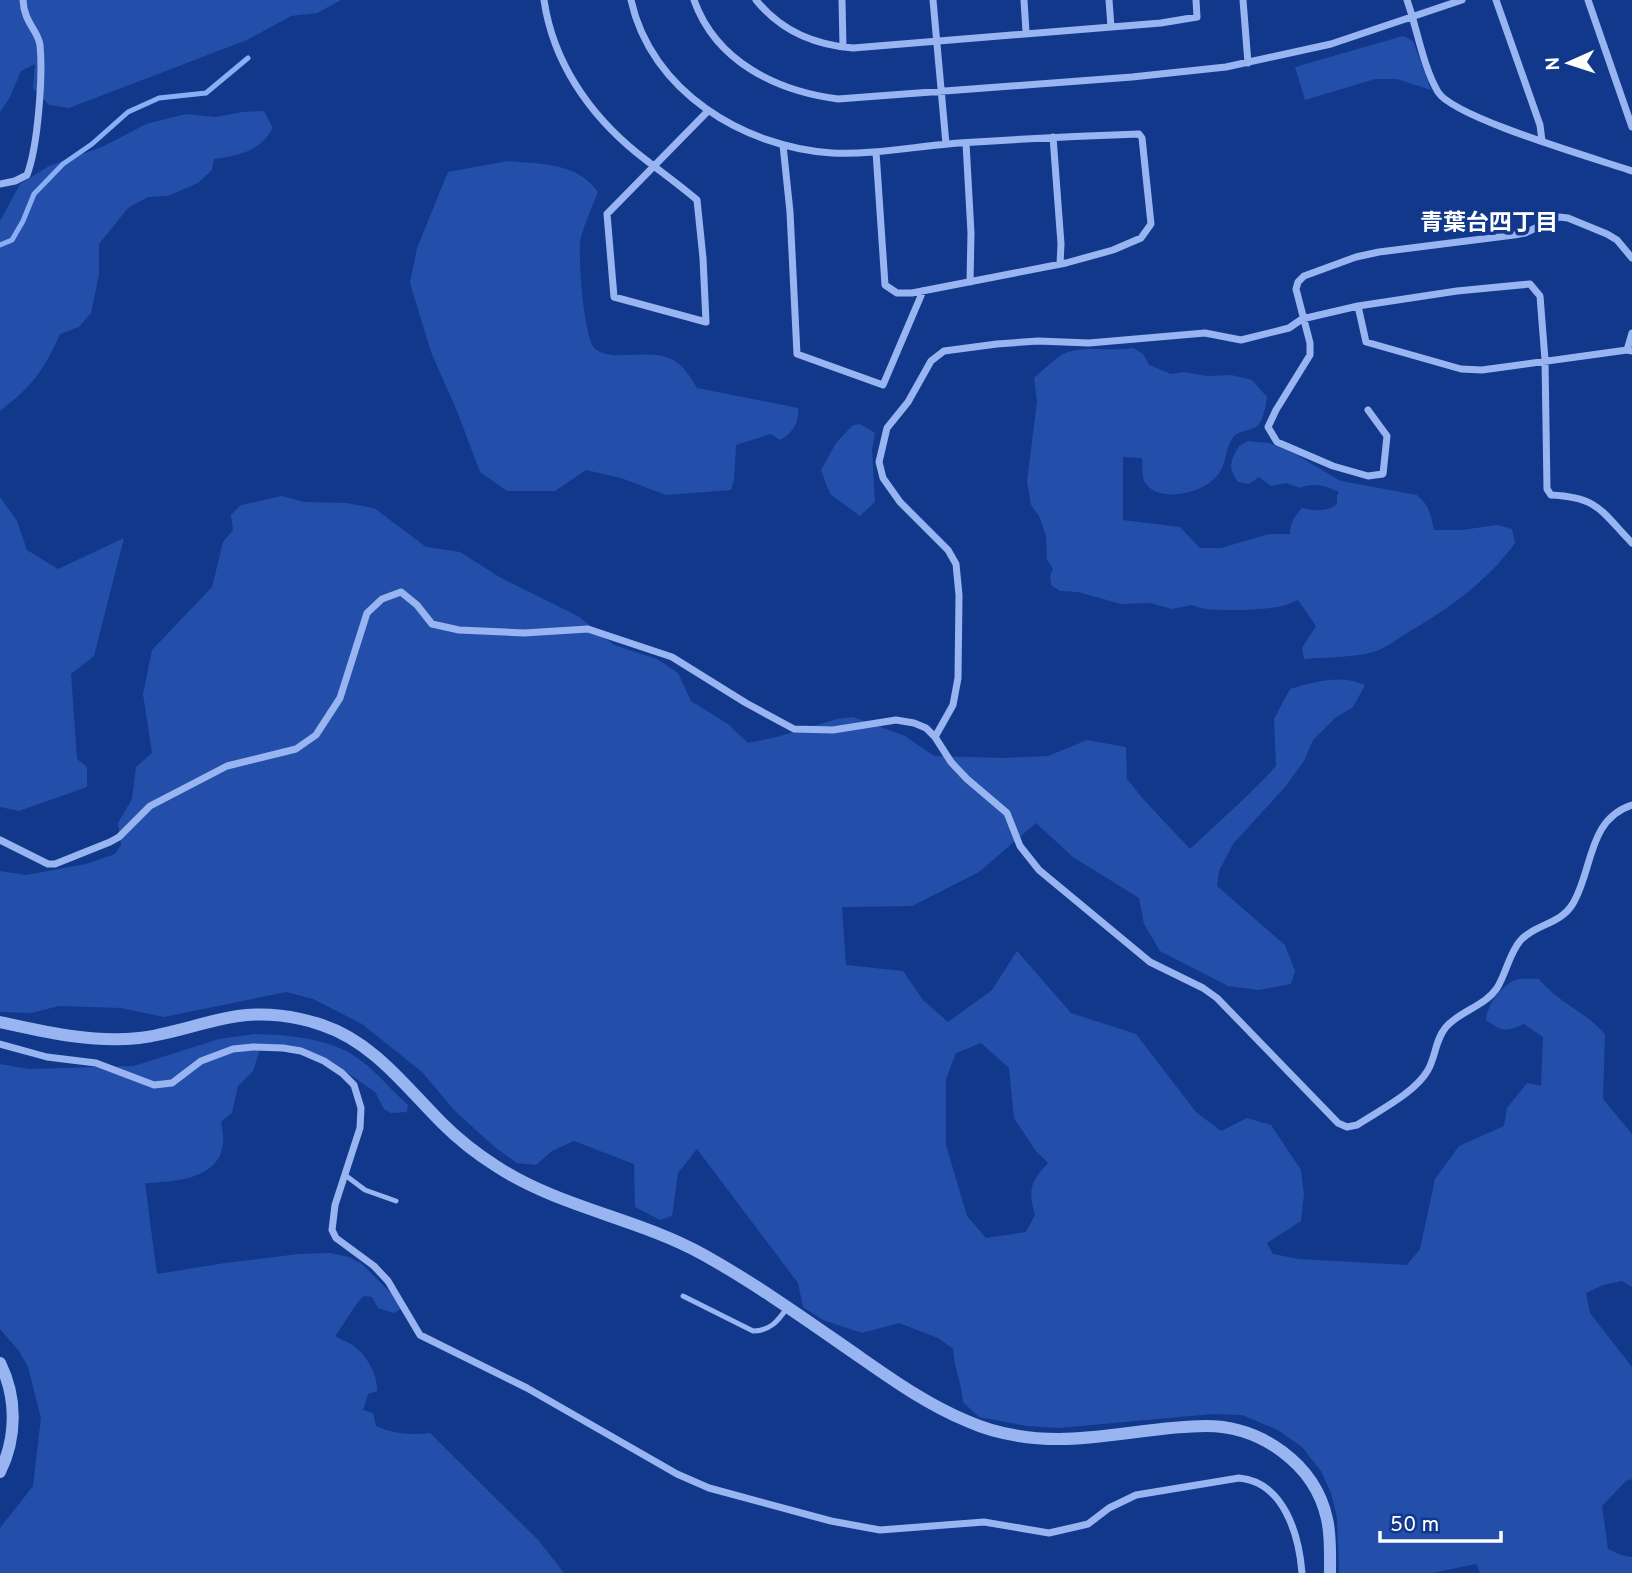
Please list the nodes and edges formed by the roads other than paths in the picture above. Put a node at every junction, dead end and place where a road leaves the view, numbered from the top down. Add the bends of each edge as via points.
1 (23, 0) edge
2 (544, 0) edge
3 (631, 0) edge
4 (694, 0) edge
5 (757, 0) edge
6 (842, 0) edge
7 (933, 0) edge
8 (1024, 0) edge
9 (1109, 0) edge
10 (1196, 0) edge
11 (1243, 0) edge
12 (1407, 0) edge
13 (1462, 0) edge
14 (1496, 0) edge
15 (1588, 0) edge
16 (1413, 17) junction
17 (1111, 27) junction
18 (1026, 32) junction
19 (936, 41) junction
20 (844, 47) junction
21 (1248, 63) junction
22 (941, 91) junction
23 (708, 111) junction
24 (1632, 127) edge
25 (1053, 137) junction
26 (1542, 141) junction
27 (966, 143) junction
28 (946, 144) junction
29 (783, 145) junction
30 (876, 152) junction
31 (654, 166) junction
32 (1632, 171) edge
33 (0, 184) edge
34 (1632, 258) edge
35 (1060, 264) junction
36 (970, 282) junction
37 (923, 291) junction
38 (1358, 306) junction
39 (1303, 318) junction
40 (1632, 333) edge
41 (1629, 350) edge
42 (1545, 360) junction
43 (1368, 410) dead end
44 (1632, 543) edge
45 (936, 737) junction
46 (1632, 805) edge
47 (0, 840) edge
48 (0, 1022) edge
49 (0, 1044) edge
50 (345, 1175) junction
51 (396, 1200) dead end
52 (683, 1296) dead end
53 (788, 1307) junction
54 (0, 1363) edge
55 (2, 1466) edge
56 (1302, 1573) edge
57 (1330, 1573) edge

1 - 33 street via 25,18 40,41 32,163 27,175
2 - 31 street via 549,29 580,93 621,139
3 - 23 street via 655,58
4 - 22 street via 711,34 732,55 756,74 786,87 838,99
5 - 20 street via 792,31 809,40
6 - 20 street
7 - 19 street
8 - 18 street
9 - 17 street
10 - 17 street via 1197,17
11 - 21 street
12 - 16 street
13 - 16 street
14 - 26 street
15 - 24 street
16 - 21 street via 1331,44
16 - 26 street via 1439,94 1479,117
17 - 18 street
18 - 19 street
19 - 20 street
19 - 22 street
21 - 22 street via 1132,78
22 - 28 street
23 - 29 street via 737,128
23 - 31 street
25 - 27 street
25 - 35 street
25 - 35 street via 1139,134 1151,224 1146,234 1122,246
26 - 32 street
27 - 28 street
27 - 36 street
28 - 30 street
29 - 30 street via 832,153
29 - 37 street via 797,354 883,385
30 - 37 street via 885,285 897,293
31 - 31 street via 697,200 706,322 614,297 607,214
34 - 39 street via 1607,234 1559,216 1525,233 1379,252 1328,266 1298,282
35 - 36 street
36 - 37 street
38 - 39 street
38 - 42 street via 1366,342 1461,369
38 - 42 street via 1530,284 1540,296
39 - 43 street via 1310,355 1268,427 1278,442 1333,466 1368,476 1383,474 1387,436
39 - 45 street via 1289,328 1241,340 1205,333 1089,343 1038,341 944,351 931,361 887,428 879,462 883,478 900,502 948,550 956,565 958,678 953,705
40 - 41 street
41 - 42 street
42 - 44 street via 1547,489 1552,495 1592,502
45 - 46 street via 967,779 1007,813 1024,855 1039,870 1150,962 1217,998 1338,1123 1347,1127 1357,1125 1418,1083 1444,1029 1492,995 1522,939 1570,908 1581,890 1595,839 1616,812
45 - 47 street via 926,728 896,720 832,730 794,729 672,657 588,629 459,631 432,624 401,592 382,599 367,613 340,698 316,735 296,749 227,766 150,806 119,837 55,864
48 - 53 street via 95,1039 158,1035 240,1016 279,1016 322,1025 375,1055 460,1140 500,1169 550,1195 699,1252
49 - 50 street via 47,1057 96,1063 145,1083 163,1085 201,1061 233,1049 275,1047 309,1054 342,1073 358,1093 360,1128
50 - 51 lane via 365,1190
50 - 56 street via 332,1219 333,1235 388,1281 420,1335 527,1388 694,1482 831,1521 880,1530 984,1521 1049,1533 1088,1524 1136,1495 1248,1479 1271,1492 1283,1507 1297,1540
52 - 53 lane via 752,1331 769,1328
53 - 57 street via 905,1389 961,1419 1003,1433 1063,1439 1205,1426 1260,1438 1292,1459 1319,1494 1329,1530
54 - 55 street via 12,1401 11,1439

